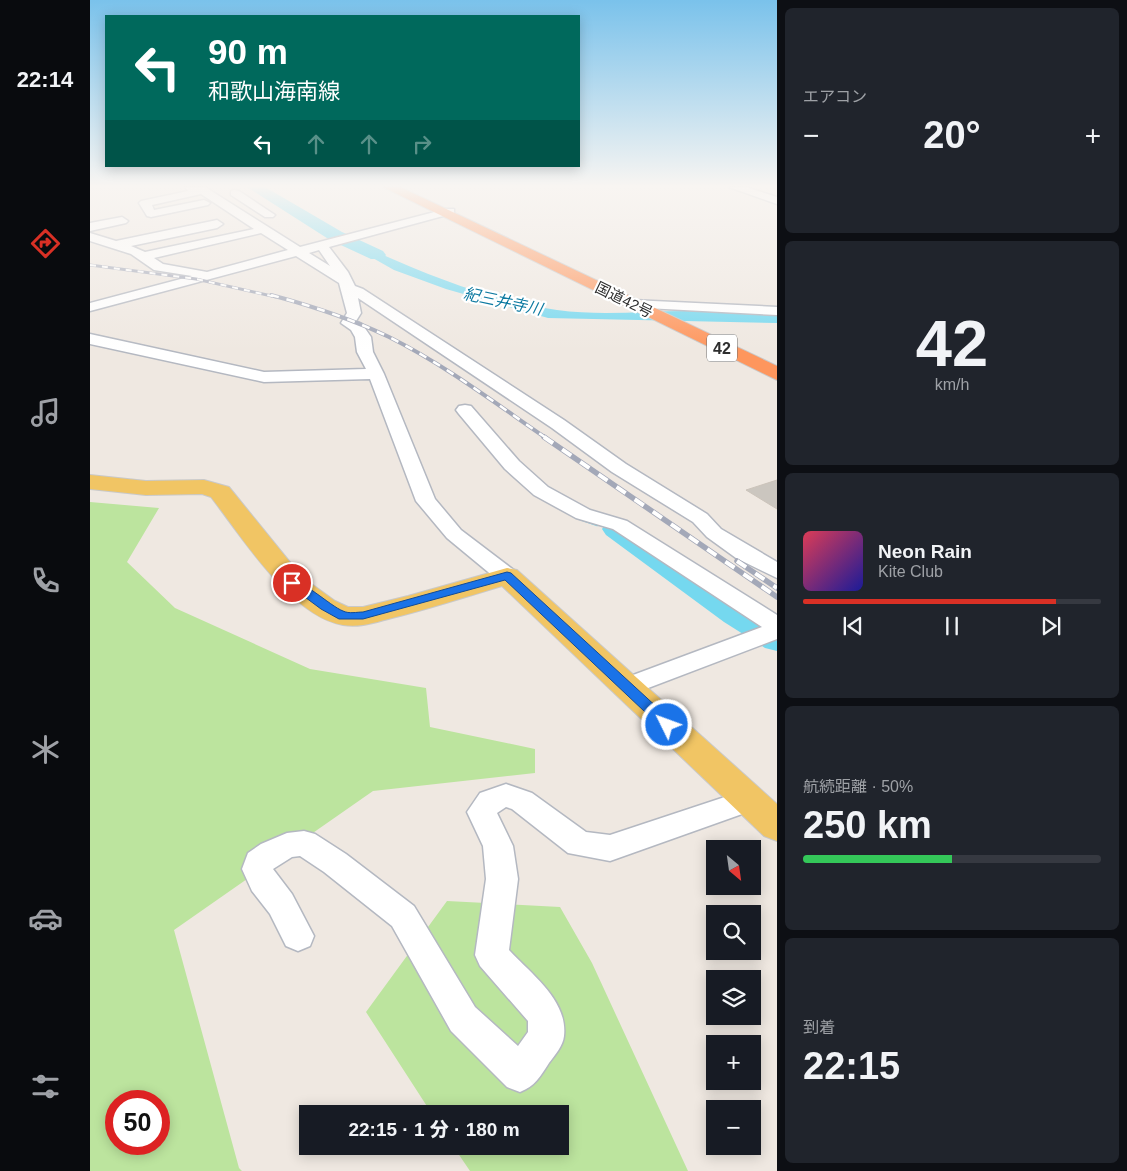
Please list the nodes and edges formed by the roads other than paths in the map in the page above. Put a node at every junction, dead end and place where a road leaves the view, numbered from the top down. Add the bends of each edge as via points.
1 (101, 242) edge
2 (132, 242) edge
3 (212, 242) edge
4 (280, 242) edge
5 (329, 242) edge
6 (508, 242) edge
7 (321, 244) junction
8 (115, 246) junction
9 (294, 251) junction
10 (146, 256) junction
11 (209, 274) junction
12 (346, 285) junction
13 (90, 307) edge
14 (777, 311) edge
15 (656, 312) junction
16 (90, 339) edge
17 (777, 365) edge
18 (376, 374) junction
19 (777, 374) edge
20 (466, 410) dead end
21 (90, 482) edge
22 (777, 571) edge
23 (507, 576) junction
24 (772, 635) edge
25 (626, 687) junction
26 (749, 800) junction
27 (777, 826) edge
28 (298, 936) dead end

1 - 8 street
2 - 8 street
3 - 10 street
4 - 9 street
5 - 7 street
6 - 15 highway, 国道42号 / 42
7 - 9 street
7 - 12 street
8 - 10 street
9 - 11 street
9 - 12 street
10 - 11 street via 159,266
11 - 13 street
12 - 18 street via 354,313 348,323 356,327 363,337 365,352
12 - 22 street via 558,424 619,468 672,499 744,553
14 - 15 street
15 - 17 highway, 国道42号 / 42
15 - 19 highway, 国道42号 / 42
16 - 18 street via 264,377
18 - 23 street via 426,501 454,534
20 - 24 street via 512,465 541,491 583,514 620,525
21 - 23 main road via 146,488 204,487 220,492 292,583 325,607 344,616 363,616 413,604
23 - 25 main road
24 - 25 street
25 - 26 main road
26 - 27 main road
26 - 28 street via 610,848 579,844 522,801 506,795 490,801 482,812 498,846 502,879 492,955 545,1015 546,1038 520,1074 463,1019 403,916 304,843 287,845 272,853 259,862 257,869

